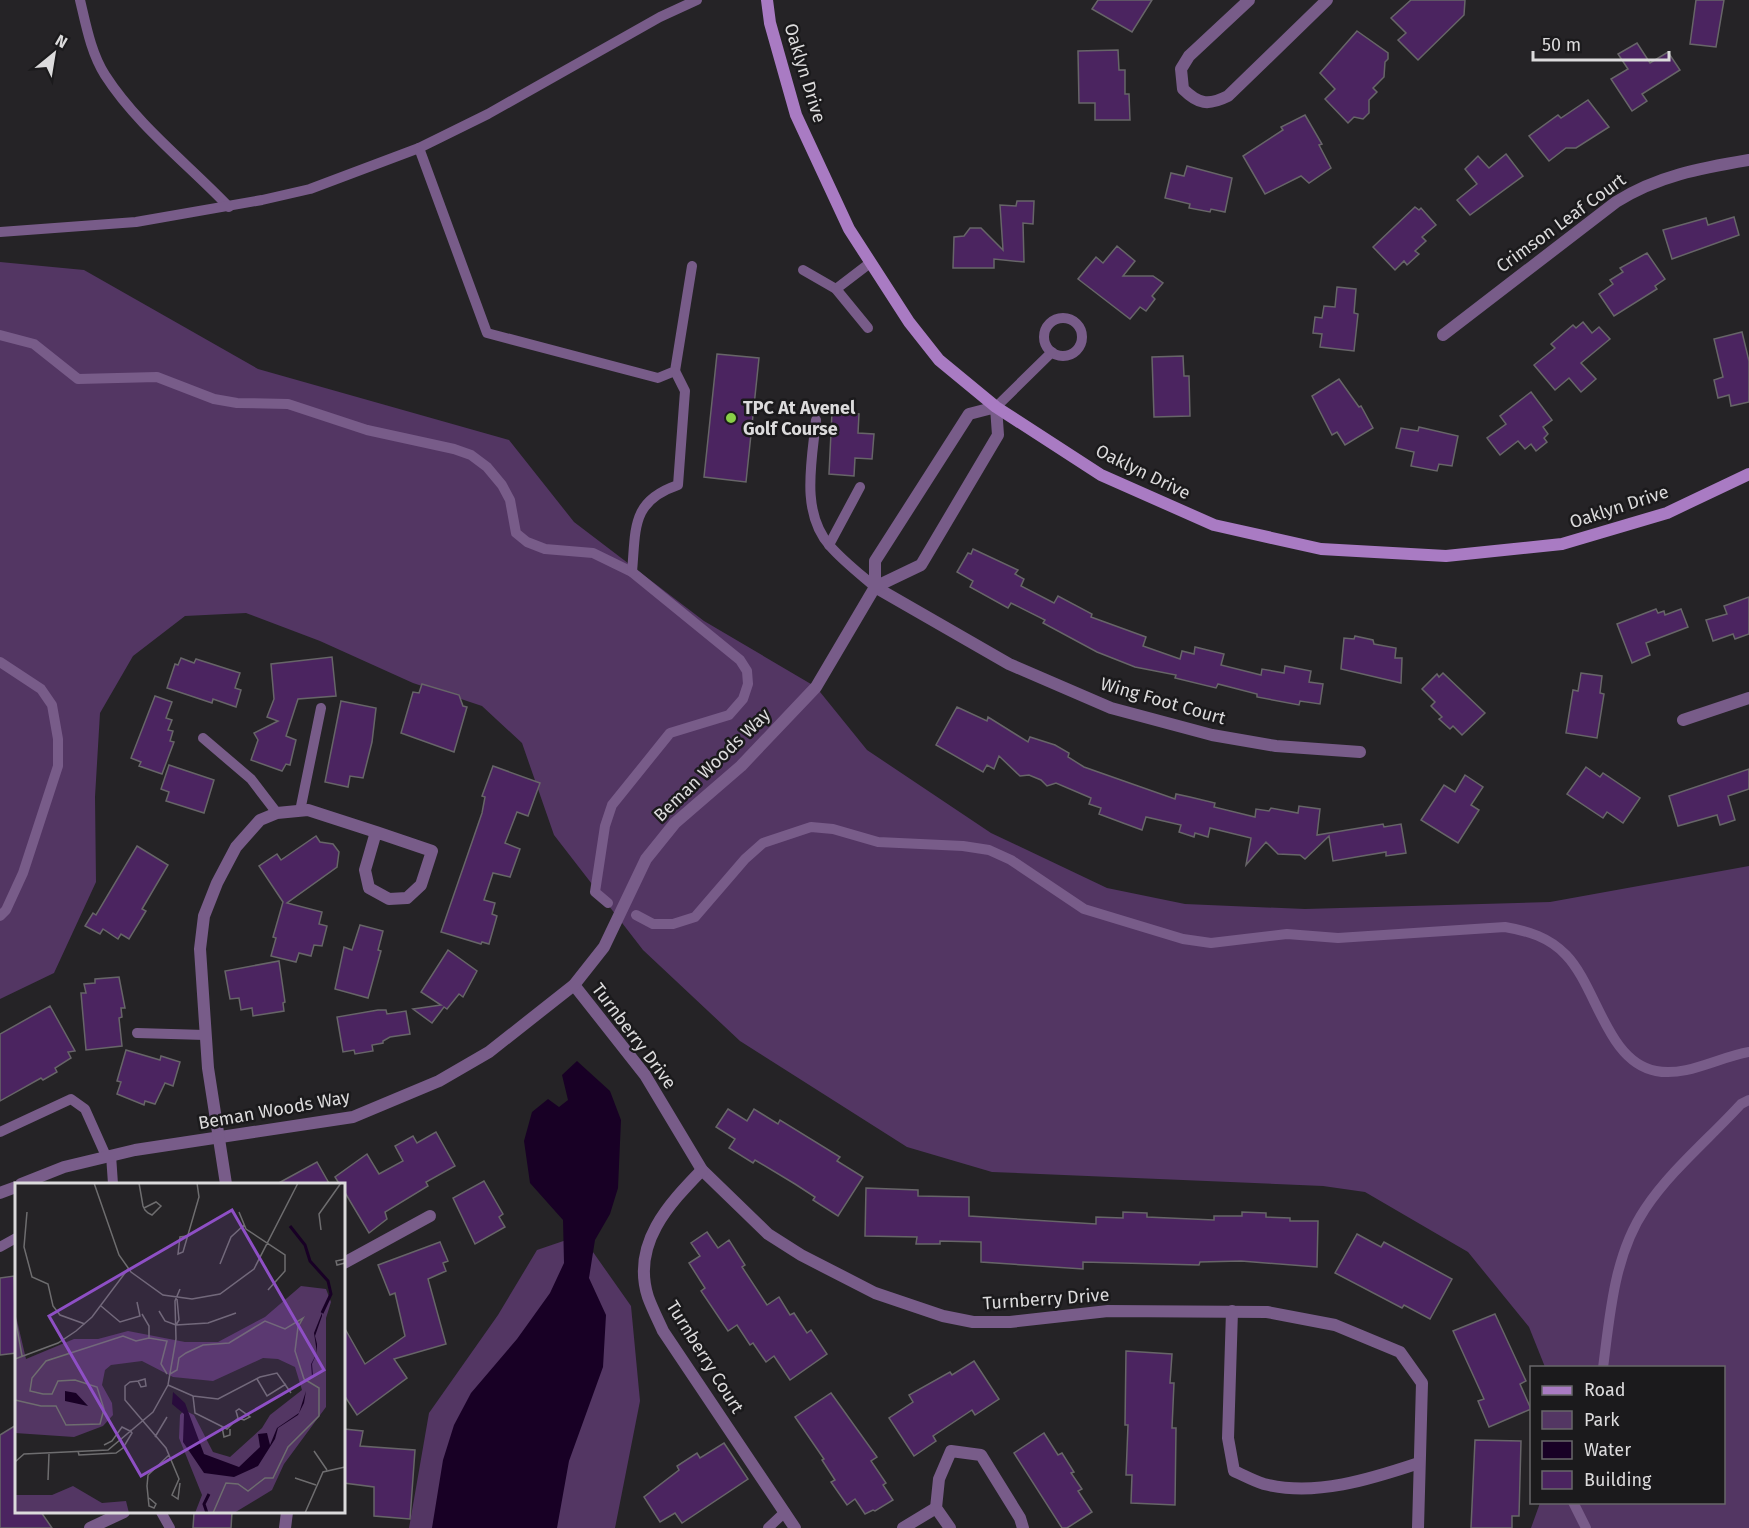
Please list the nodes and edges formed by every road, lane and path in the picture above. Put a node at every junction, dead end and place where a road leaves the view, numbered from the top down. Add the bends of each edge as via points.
1 (80, 0) edge
2 (697, 0) edge
3 (767, 0) edge
4 (1249, 0) edge
5 (1327, 0) edge
6 (419, 148) junction
7 (1749, 160) edge
8 (229, 207) junction
9 (0, 232) edge
10 (870, 263) junction
11 (692, 266) dead end
12 (804, 270) dead end
13 (836, 289) junction
14 (868, 328) dead end
15 (0, 335) edge
16 (1443, 335) dead end
17 (1052, 352) dead end
18 (675, 371) junction
19 (996, 407) junction
20 (816, 420) dead end
21 (1749, 474) edge
22 (860, 487) dead end
23 (829, 545) junction
24 (632, 572) junction
25 (875, 587) junction
26 (0, 662) edge
27 (1749, 698) edge
28 (321, 708) dead end
29 (1683, 720) dead end
30 (203, 738) dead end
31 (1360, 752) dead end
32 (300, 811) junction
33 (277, 813) junction
34 (376, 832) junction
35 (608, 903) dead end
36 (636, 915) dead end
37 (0, 916) edge
38 (574, 985) junction
39 (137, 1034) dead end
40 (205, 1035) junction
41 (1749, 1052) edge
42 (1749, 1100) edge
43 (0, 1132) edge
44 (218, 1139) junction
45 (108, 1156) junction
46 (702, 1170) junction
47 (26, 1183) edge
48 (113, 1183) edge
49 (226, 1183) edge
50 (15, 1186) edge
51 (0, 1193) edge
52 (430, 1216) dead end
53 (15, 1239) edge
54 (0, 1247) edge
55 (345, 1262) edge
56 (1232, 1311) junction
57 (1603, 1366) edge
58 (1419, 1462) junction
59 (1574, 1504) edge
60 (936, 1508) junction
61 (785, 1512) junction
62 (122, 1513) edge
63 (162, 1513) edge
64 (286, 1513) edge
65 (90, 1528) edge
66 (170, 1528) edge
67 (285, 1528) edge
68 (768, 1528) edge
69 (795, 1528) edge
70 (903, 1528) edge
71 (950, 1528) edge
72 (1023, 1528) edge
73 (1418, 1528) edge
74 (1586, 1528) edge

1 - 8 lane via 89,39 104,73 146,124
2 - 6 lane
3 - 10 street, Oaklyn Drive via 796,116 849,229
4 - 5 street via 1189,56 1182,69 1183,89 1195,102 1212,104 1228,96
6 - 8 lane via 310,189
6 - 18 lane via 487,333 658,378
7 - 16 street, Crimson Leaf Court via 1688,170 1638,188
8 - 9 lane via 136,222
10 - 13 lane
10 - 19 street, Oaklyn Drive via 939,360
11 - 18 lane
12 - 13 lane
13 - 14 lane
15 - 24 lane via 34,344 78,379 157,376 214,399 288,404 367,430 471,455 502,485 510,500 516,533 527,542 545,549 593,553
17 - 19 lane
18 - 24 lane via 685,392 678,485 660,491 646,502 638,516
19 - 21 street, Oaklyn Drive via 1101,475 1214,525 1321,549 1446,556 1562,544 1667,513
19 - 25 street, Beman Woods Way via 969,414 874,561
19 - 25 street via 998,435 921,565
20 - 23 lane via 810,486 814,518
22 - 23 lane
23 - 25 lane
24 - 35 lane via 740,660 747,671 748,684 743,699 729,715 670,733 612,806 595,892
25 - 31 street, Wing Foot Court via 1009,664 1111,708 1212,735 1276,746
25 - 38 street, Beman Woods Way via 816,687 741,766 675,823 646,859 604,947
26 - 37 lane via 41,689 52,705 58,766 23,873
27 - 29 street
28 - 32 lane
30 - 33 lane via 251,779
32 - 33 street
32 - 34 street via 308,810
33 - 40 street via 260,820 236,847 204,916 200,949
34 - 34 street via 365,870 369,888 389,899 407,898 421,885 432,851
36 - 41 lane via 653,924 673,924 695,917 763,843 812,827 833,829 878,842 989,850 1011,860 1084,909 1183,939 1211,943 1287,934 1338,938 1505,927 1527,930 1567,956 1611,1035 1639,1065 1656,1071 1690,1069
38 - 44 street, Beman Woods Way via 489,1052 439,1081 353,1117
38 - 46 street, Turnberry Drive via 645,1076
39 - 40 lane
40 - 44 street
42 - 57 lane via 1684,1163 1644,1210 1620,1264
43 - 45 lane via 71,1099 85,1109
44 - 45 street, Beman Woods Way
44 - 49 street
45 - 47 street, Beman Woods Way via 64,1167
45 - 48 lane
46 - 56 street, Turnberry Drive via 768,1233 801,1255 875,1293 943,1316 973,1322 1010,1322 1108,1311
46 - 61 street, Turnberry Court via 669,1204 649,1238 644,1266 647,1295 663,1331
50 - 51 street
52 - 55 street
53 - 54 lane
56 - 58 street, Turnberry Drive via 1267,1312 1335,1325 1400,1352 1422,1383
56 - 58 street via 1228,1438 1234,1471 1264,1484 1305,1488 1369,1480
58 - 73 street, Turnberry Drive
59 - 74 lane
60 - 70 street
60 - 71 street
60 - 72 street via 939,1479 951,1451 981,1455
61 - 68 lane
61 - 69 street, Turnberry Court
62 - 65 street
63 - 66 lane
64 - 67 street

